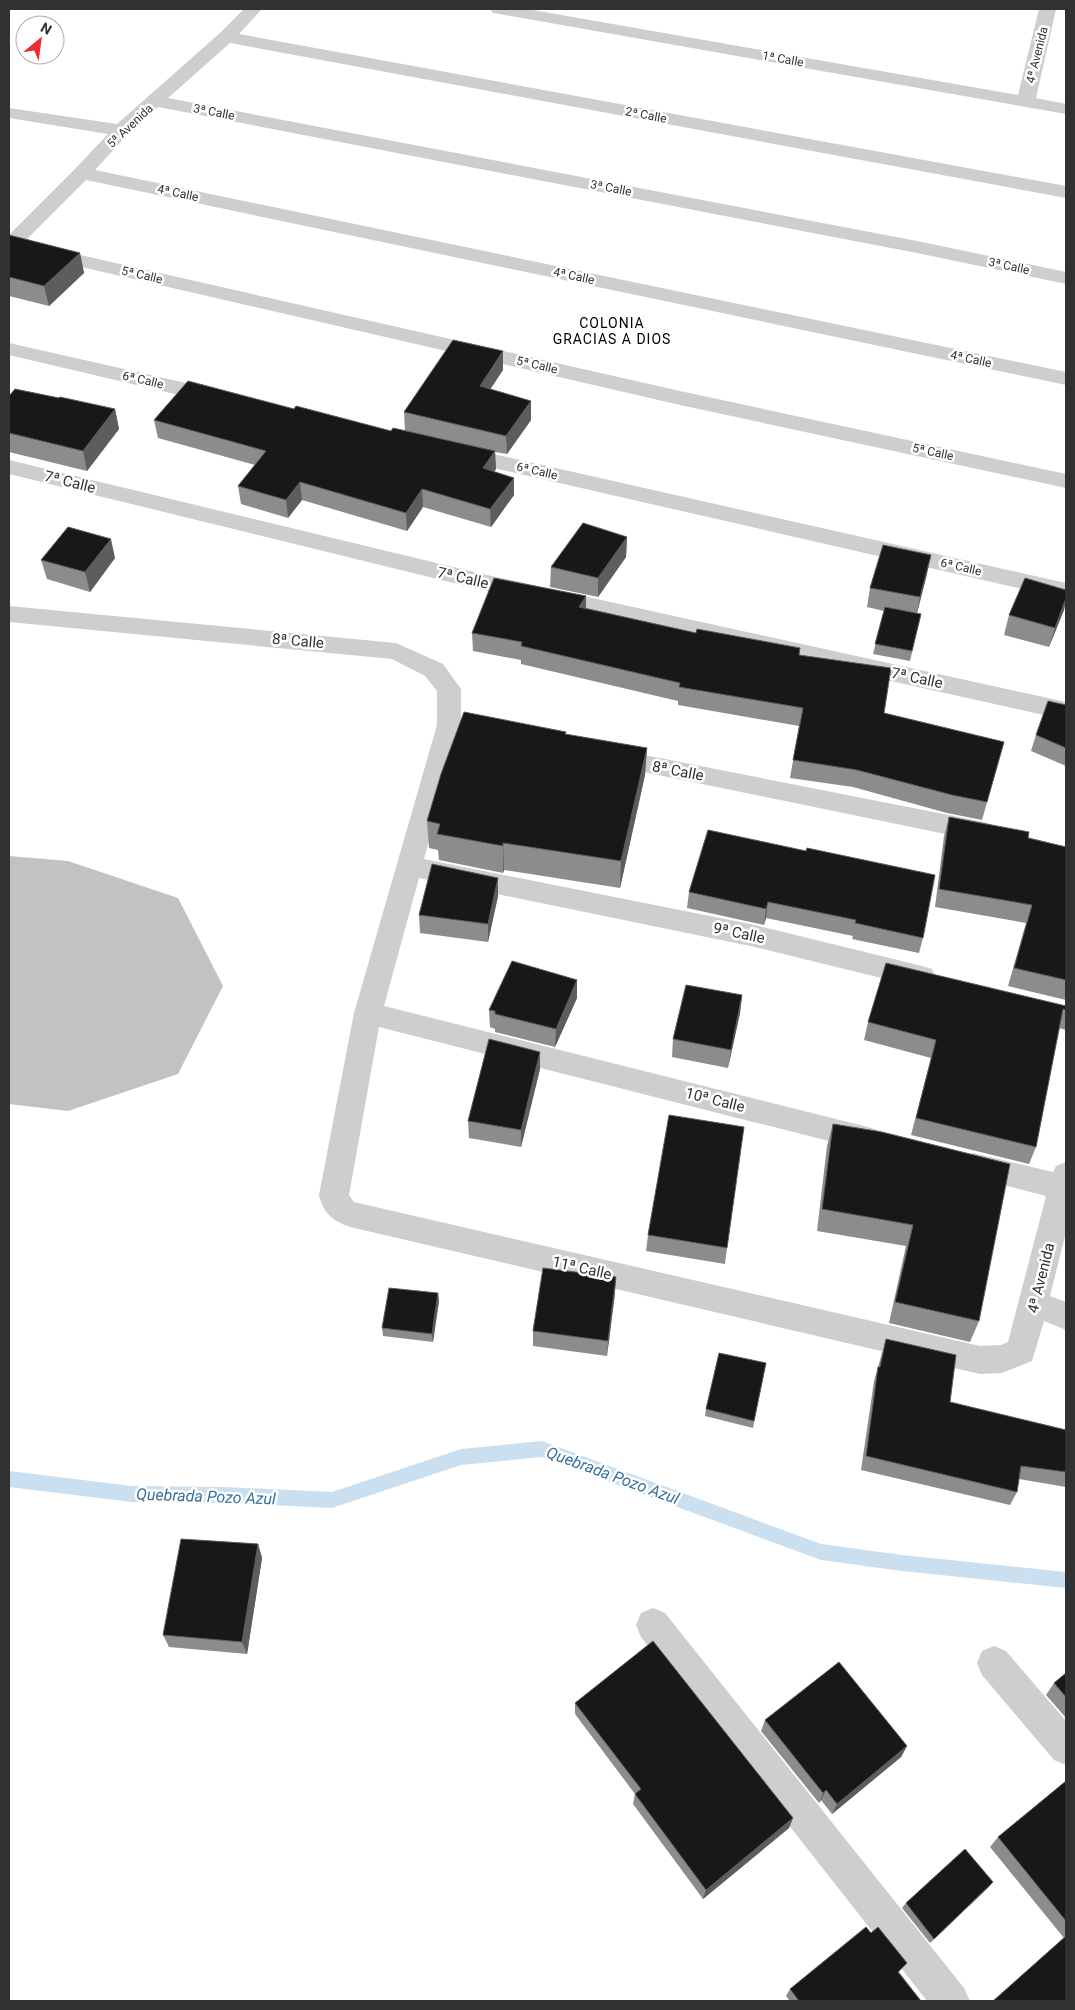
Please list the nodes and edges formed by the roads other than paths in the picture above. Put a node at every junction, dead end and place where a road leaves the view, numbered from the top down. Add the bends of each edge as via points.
1 (253, 9) edge
2 (499, 9) edge
3 (1048, 9) edge
4 (226, 37) junction
5 (1026, 101) junction
6 (156, 102) junction
7 (1066, 109) edge
8 (9, 113) edge
9 (122, 130) junction
10 (82, 173) junction
11 (1066, 192) edge
12 (9, 245) edge
13 (1066, 278) edge
14 (9, 349) edge
15 (1066, 379) edge
16 (239, 402) edge
17 (441, 449) edge
18 (9, 467) edge
19 (1066, 481) edge
20 (1066, 591) edge
21 (9, 614) edge
22 (1066, 711) edge
23 (586, 752) edge
24 (1008, 837) edge
25 (408, 866) junction
26 (944, 982) edge
27 (368, 1013) junction
28 (889, 1144) edge
29 (947, 1158) edge
30 (1065, 1181) edge
31 (1034, 1304) junction
32 (1066, 1316) edge
33 (1021, 1351) joint
34 (653, 1625) dead end
35 (994, 1663) dead end
36 (1066, 1748) edge
37 (950, 2001) edge

1 - 4 street, 5ª Avenida
2 - 5 street, 1ª Calle
3 - 5 street, 4ª Avenida
4 - 6 street, 5ª Avenida
4 - 11 street, 2ª Calle
5 - 7 street, 1ª Calle
6 - 9 street, 5ª Avenida
6 - 13 street, 3ª Calle
8 - 9 street
9 - 10 street, 5ª Avenida
10 - 12 street, 5ª Avenida
10 - 15 street, 4ª Calle
12 - 19 street, 5ª Calle via 680,398
14 - 16 street, 6ª Calle
17 - 20 street, 6ª Calle
18 - 22 street, 7ª Calle via 478,582
21 - 25 street, 8ª Calle via 396,651 434,670 449,689 459,727
23 - 24 street, 8ª Calle
25 - 26 street, 9ª Calle via 755,936
25 - 27 street, 11ª Calle
27 - 28 street, 10ª Calle
27 - 33 street, 11ª Calle via 334,1195 335,1202 343,1211 980,1360 1002,1359
29 - 30 street
30 - 31 street, 4ª Avenida
31 - 32 street
31 - 33 street, 4ª Avenida
34 - 37 street
35 - 36 street

